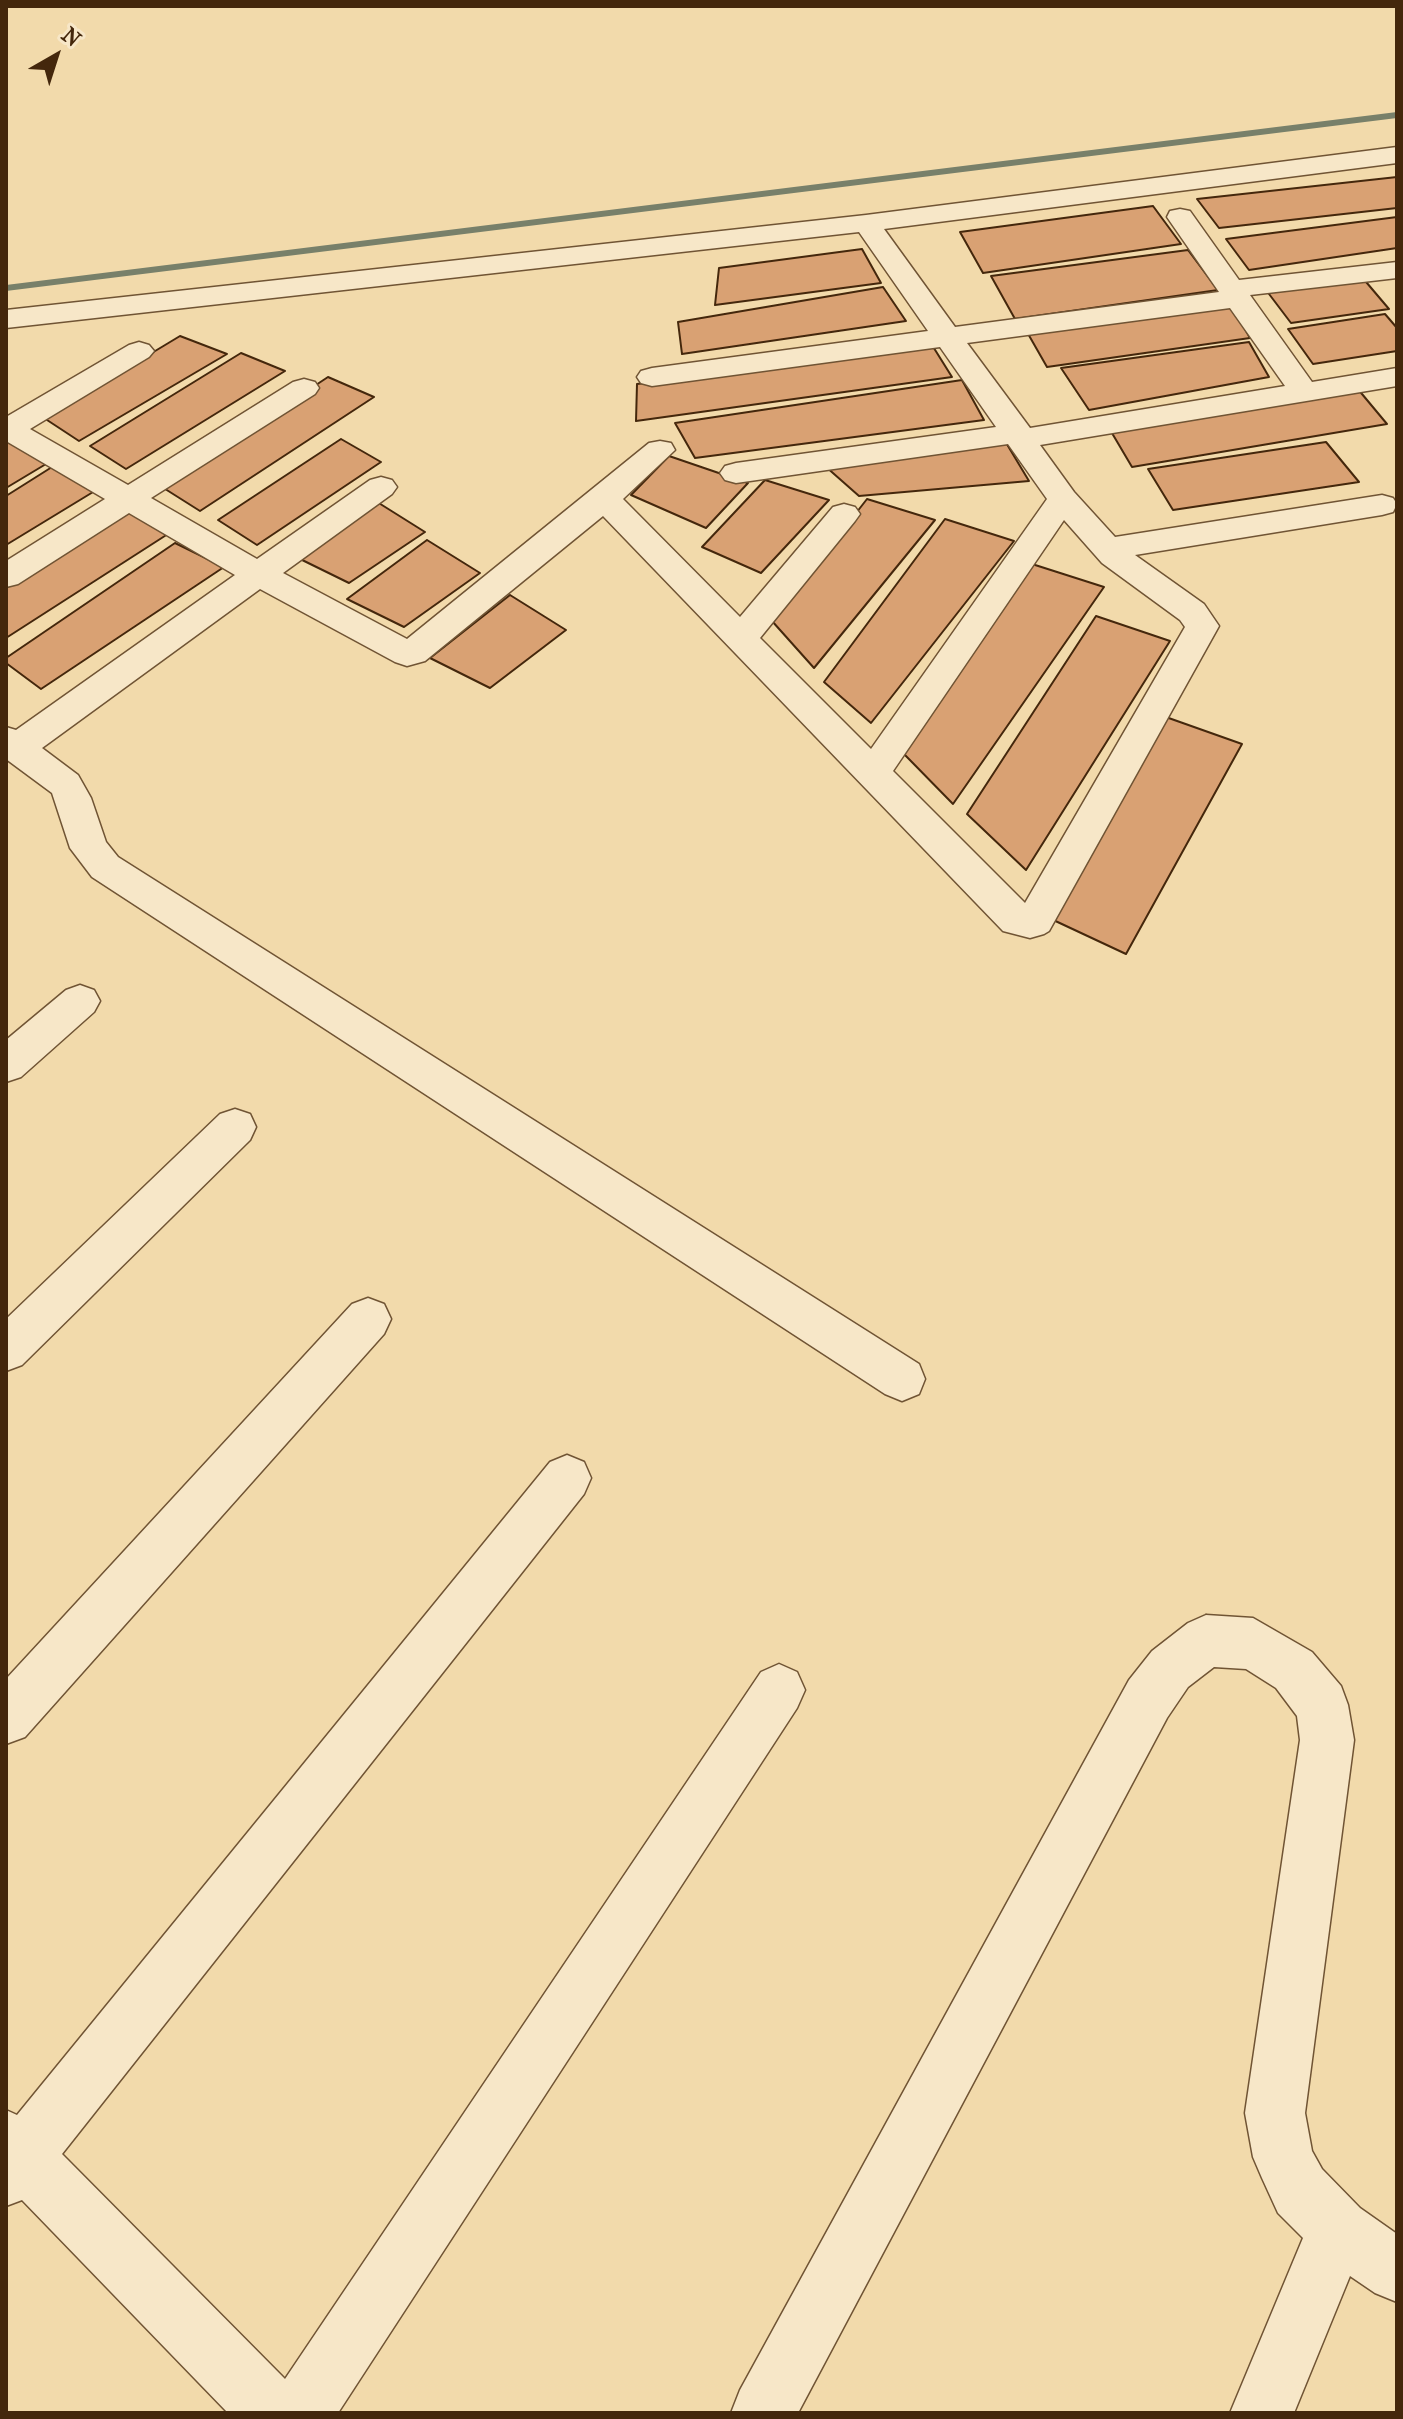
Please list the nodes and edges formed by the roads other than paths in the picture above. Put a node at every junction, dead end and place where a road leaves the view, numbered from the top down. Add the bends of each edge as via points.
1 (1397, 155) edge
2 (1180, 217) dead end
3 (874, 233) junction
4 (731, 263) dead end
5 (1397, 270) edge
6 (1235, 294) junction
7 (6, 319) edge
8 (949, 338) junction
9 (139, 351) dead end
10 (652, 377) dead end
11 (1397, 377) edge
12 (304, 388) dead end
13 (1304, 392) junction
14 (7, 430) edge
15 (1020, 436) junction
16 (660, 450) dead end
17 (736, 473) dead end
18 (381, 487) dead end
19 (129, 499) junction
20 (604, 499) junction
21 (1063, 499) junction
22 (1382, 505) dead end
23 (844, 514) dead end
24 (1107, 549) junction
25 (258, 574) junction
26 (6, 576) edge
27 (742, 637) junction
28 (11, 744) edge
29 (873, 773) junction
30 (80, 1001) dead end
31 (6, 1065) edge
32 (235, 1127) dead end
33 (368, 1319) dead end
34 (6, 1350) edge
35 (902, 1379) dead end
36 (567, 1478) dead end
37 (779, 1690) dead end
38 (6, 1718) edge
39 (11, 2157) edge
40 (1338, 2230) junction
41 (1397, 2271) edge
42 (273, 2413) edge
43 (300, 2413) edge
44 (763, 2413) edge
45 (1262, 2413) edge

1 - 3 street
2 - 6 street
3 - 4 street
3 - 7 street
3 - 8 street
5 - 6 street
6 - 8 street
6 - 13 street
8 - 10 street
8 - 15 street
9 - 14 street
11 - 13 street
12 - 19 street
13 - 15 street
14 - 19 street
15 - 17 street
15 - 21 street
16 - 20 street
18 - 25 street
19 - 25 street
19 - 26 street
20 - 25 street via 413,653 400,653
20 - 27 street
21 - 24 street
21 - 29 street
22 - 24 street
23 - 27 street
24 - 29 street via 1192,612 1202,626 1035,920 1017,920
25 - 28 street
27 - 29 street
28 - 35 street via 65,784 89,848 105,867
30 - 31 street
32 - 34 street
33 - 38 street
36 - 39 street
37 - 43 street
39 - 42 street
40 - 41 street
40 - 44 street via 1300,2191 1283,2157 1275,2113 1327,1740 1322,1705 1294,1670 1253,1644 1206,1641 1170,1669 1148,1699
40 - 45 street

